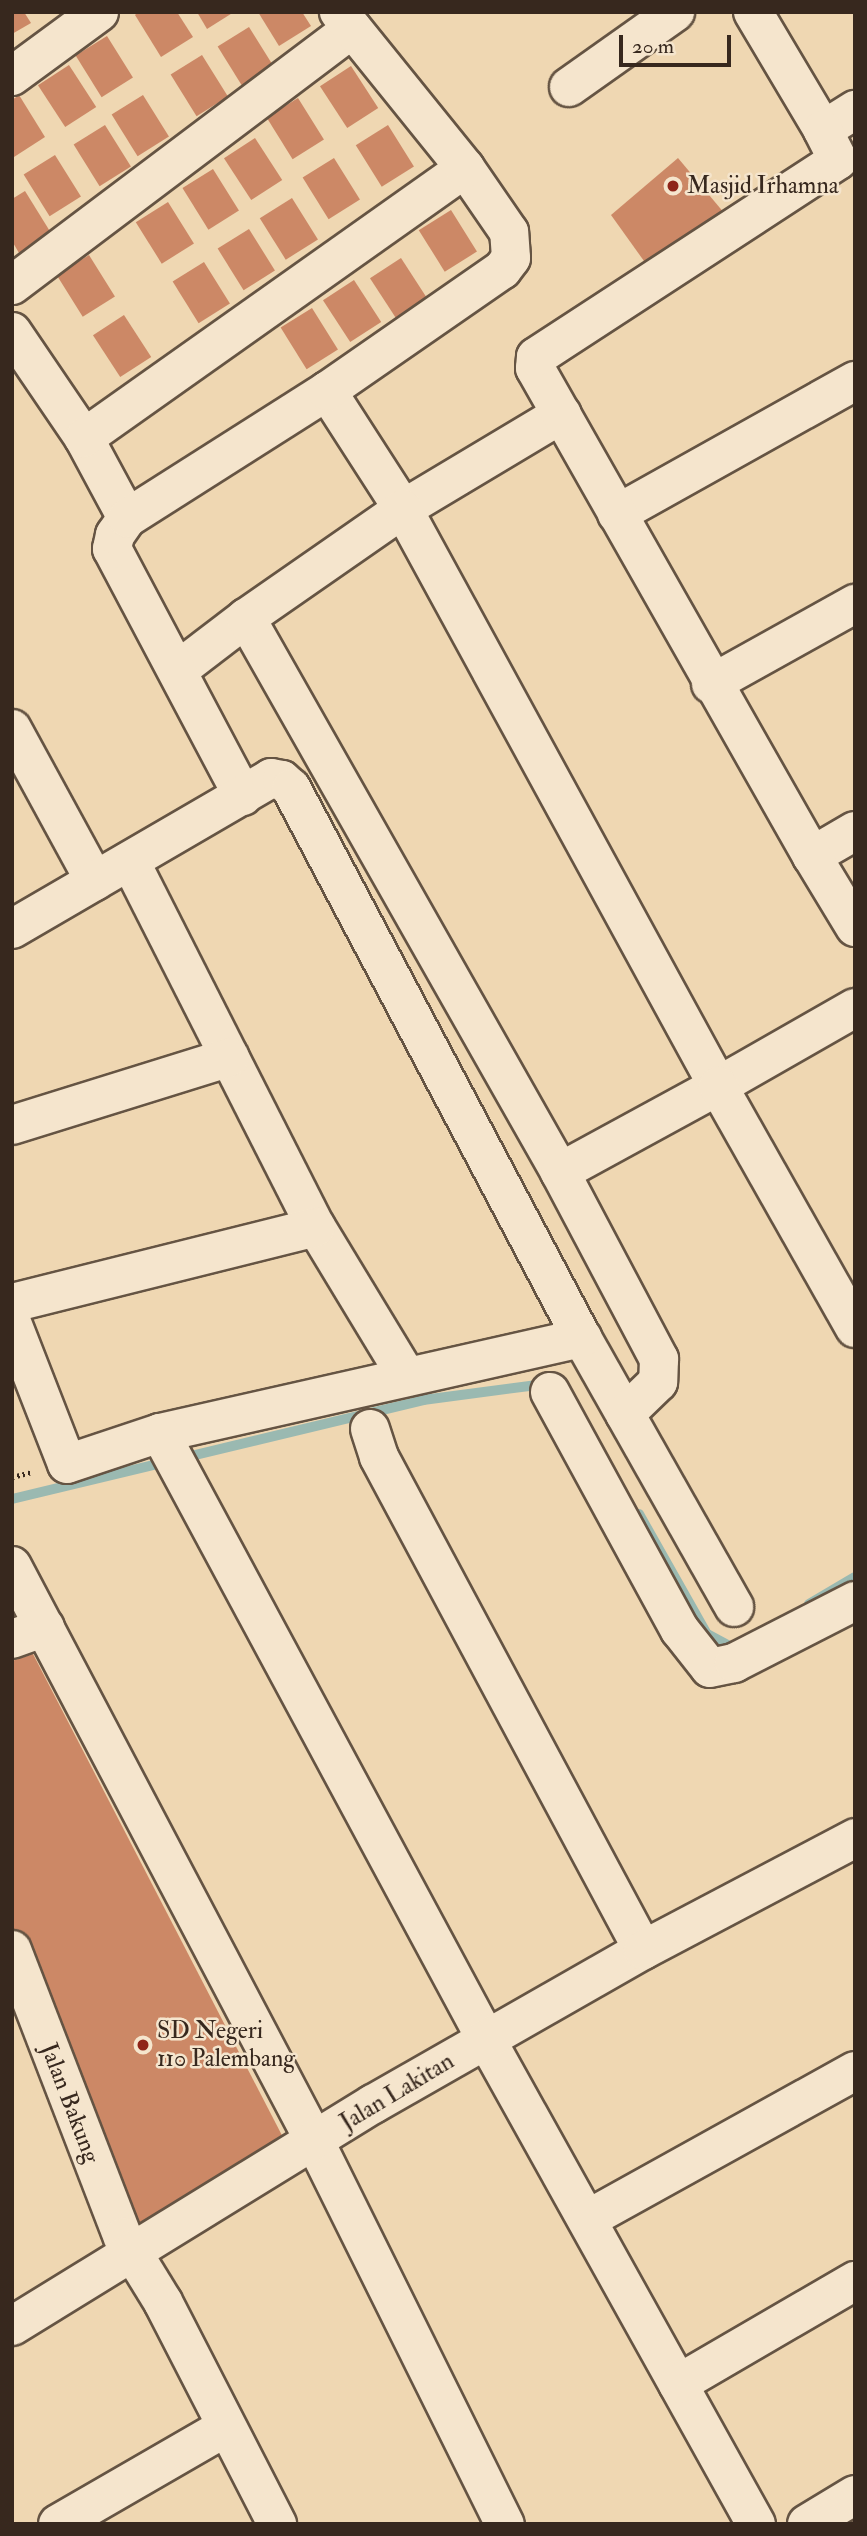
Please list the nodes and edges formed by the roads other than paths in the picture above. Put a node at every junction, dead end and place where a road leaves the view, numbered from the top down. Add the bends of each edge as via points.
1 (99, 12) edge
2 (675, 12) edge
3 (753, 12) edge
4 (345, 20) edge
5 (12, 76) edge
6 (569, 87) dead end
7 (855, 110) edge
8 (823, 130) junction
9 (465, 168) junction
10 (12, 285) edge
11 (12, 332) edge
12 (855, 381) edge
13 (327, 391) junction
14 (562, 415) junction
15 (84, 438) junction
16 (402, 509) junction
17 (617, 514) junction
18 (127, 518) junction
19 (855, 604) edge
20 (246, 618) junction
21 (178, 670) junction
22 (711, 684) junction
23 (12, 729) edge
24 (243, 796) junction
25 (855, 831) edge
26 (813, 856) junction
27 (130, 861) junction
28 (95, 881) junction
29 (855, 927) edge
30 (12, 929) edge
31 (855, 1008) edge
32 (230, 1057) junction
33 (718, 1086) junction
34 (12, 1125) edge
35 (560, 1172) junction
36 (316, 1227) junction
37 (12, 1303) edge
38 (12, 1323) edge
39 (855, 1328) edge
40 (582, 1338) junction
41 (407, 1377) junction
42 (550, 1392) dead end
43 (625, 1414) junction
44 (370, 1429) dead end
45 (162, 1437) junction
46 (12, 1566) edge
47 (855, 1601) edge
48 (734, 1607) dead end
49 (28, 1633) edge
50 (855, 1838) edge
51 (12, 1950) edge
52 (643, 1951) junction
53 (486, 2039) junction
54 (855, 2071) edge
55 (315, 2142) junction
56 (588, 2219) junction
57 (133, 2253) junction
58 (855, 2281) edge
59 (12, 2326) edge
60 (678, 2384) junction
61 (226, 2427) junction
62 (855, 2495) edge
63 (58, 2524) edge
64 (277, 2524) edge
65 (505, 2524) edge
66 (756, 2524) edge
67 (807, 2524) edge

1 - 5 street
2 - 6 street
3 - 8 street
4 - 9 street
4 - 10 street
7 - 8 street
8 - 14 street via 838,160 536,357 535,368
9 - 13 street via 509,233 511,258 502,270
9 - 15 street
11 - 15 street
12 - 17 street
13 - 16 street
13 - 18 street
14 - 16 street
14 - 17 street
15 - 18 street
16 - 20 street
16 - 33 street
17 - 22 street
18 - 21 street via 115,535 113,549
19 - 22 street
20 - 21 street
20 - 35 street
21 - 24 street
22 - 26 street
23 - 28 street
24 - 27 street
24 - 40 street via 271,778 291,788
25 - 26 street
26 - 29 street
27 - 28 street
27 - 32 street
28 - 30 street
31 - 33 street
32 - 34 street
32 - 36 street
33 - 35 street
33 - 39 street
35 - 43 street via 659,1359 658,1382
36 - 37 street
36 - 41 street
38 - 45 street via 67,1464
40 - 41 street
40 - 43 street
41 - 45 street
42 - 47 street via 680,1630 710,1668 734,1663
43 - 48 street
44 - 52 street via 385,1469
45 - 53 street
46 - 49 street
49 - 55 street
50 - 52 street, Jalan Lakitan
51 - 57 street, Jalan Bakung via 105,2196
52 - 53 street, Jalan Lakitan
53 - 55 street, Jalan Lakitan
53 - 56 street
54 - 56 street
55 - 57 street
55 - 65 street, Jalan Lakitan
56 - 60 street
57 - 59 street
57 - 61 street, Jalan Bakung
58 - 60 street
60 - 66 street
61 - 63 street
61 - 64 street, Jalan Bakung
62 - 67 street

